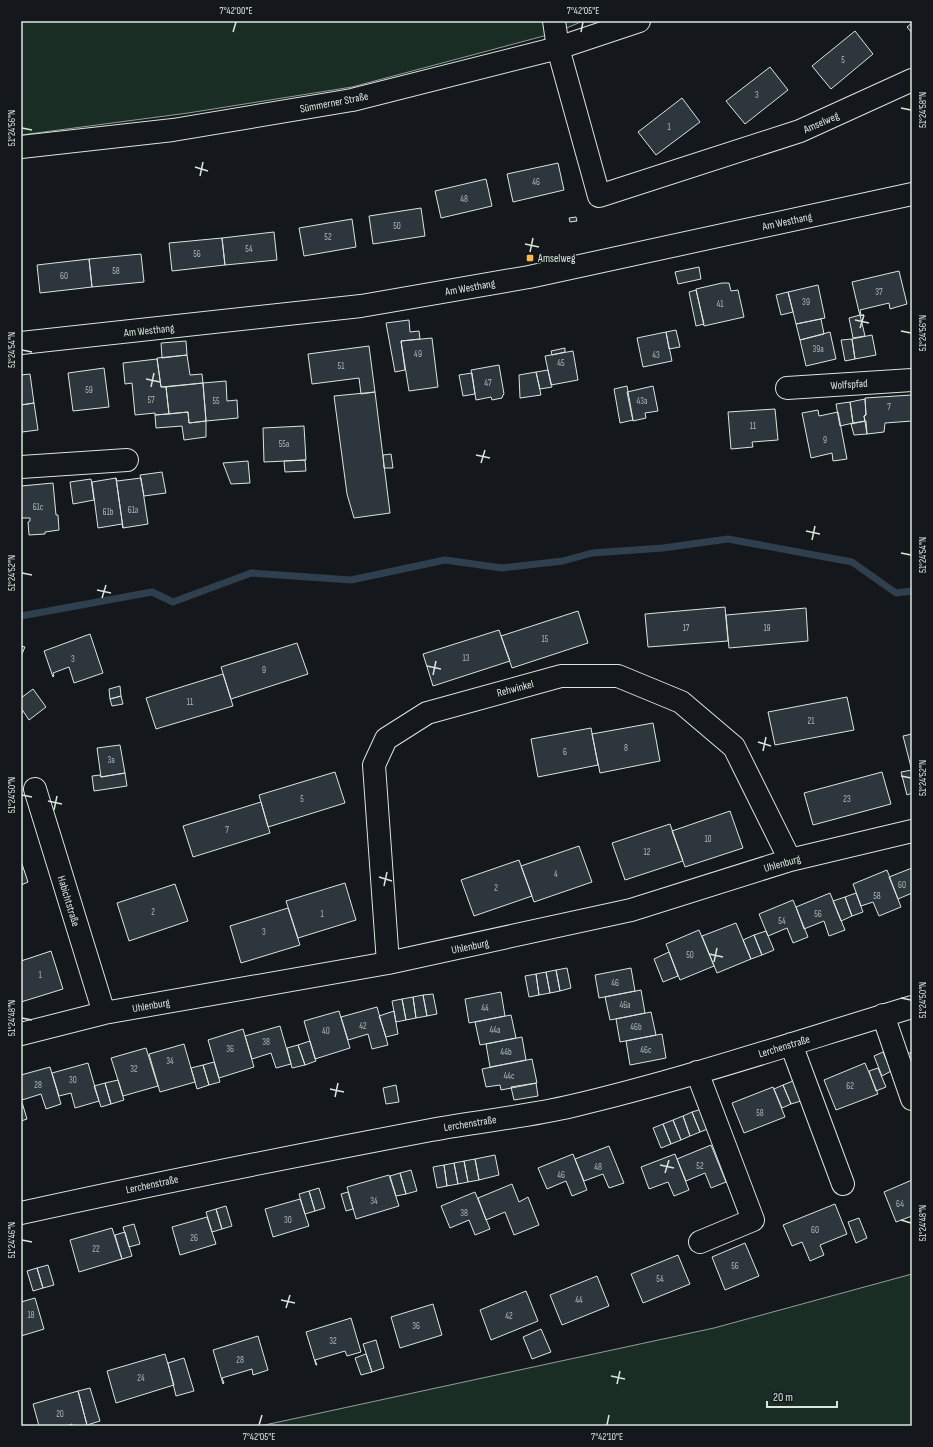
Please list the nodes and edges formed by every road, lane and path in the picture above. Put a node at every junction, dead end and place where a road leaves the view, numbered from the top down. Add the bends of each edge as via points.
1 (554, 21) edge
2 (639, 21) edge
3 (558, 48) junction
4 (912, 80) edge
5 (21, 147) edge
6 (912, 194) edge
7 (21, 343) edge
8 (912, 380) edge
9 (787, 388) dead end
10 (127, 460) dead end
11 (21, 467) edge
12 (35, 789) dead end
13 (912, 831) edge
14 (790, 860) junction
15 (388, 963) junction
16 (912, 1007) edge
17 (104, 1013) junction
18 (883, 1016) junction
19 (21, 1034) edge
20 (791, 1044) junction
21 (698, 1072) junction
22 (912, 1099) edge
23 (843, 1184) dead end
24 (21, 1213) edge
25 (700, 1242) dead end

1 - 3 street
2 - 3 street, Sümmerner Straße
3 - 4 street, Amselweg via 599,196 800,131
3 - 5 street, Sümmerner Straße via 352,100 173,130
6 - 7 street, Am Westhang via 529,277 361,306
8 - 9 street, Wolfspfad
10 - 11 street
12 - 17 street, Habichtstraße
13 - 14 street, Uhlenburg
14 - 15 street, Uhlenburg via 631,910
14 - 15 street, Rehwinkel via 734,747 681,702 618,676 561,676 427,713 386,739 374,765
15 - 17 street, Uhlenburg
16 - 18 street, Lerchenstraße
17 - 19 street, Uhlenburg
18 - 20 street, Lerchenstraße
18 - 22 street
20 - 21 street, Lerchenstraße
20 - 23 street
21 - 24 street, Lerchenstraße via 640,1090 568,1107 294,1156
21 - 25 street via 753,1220

